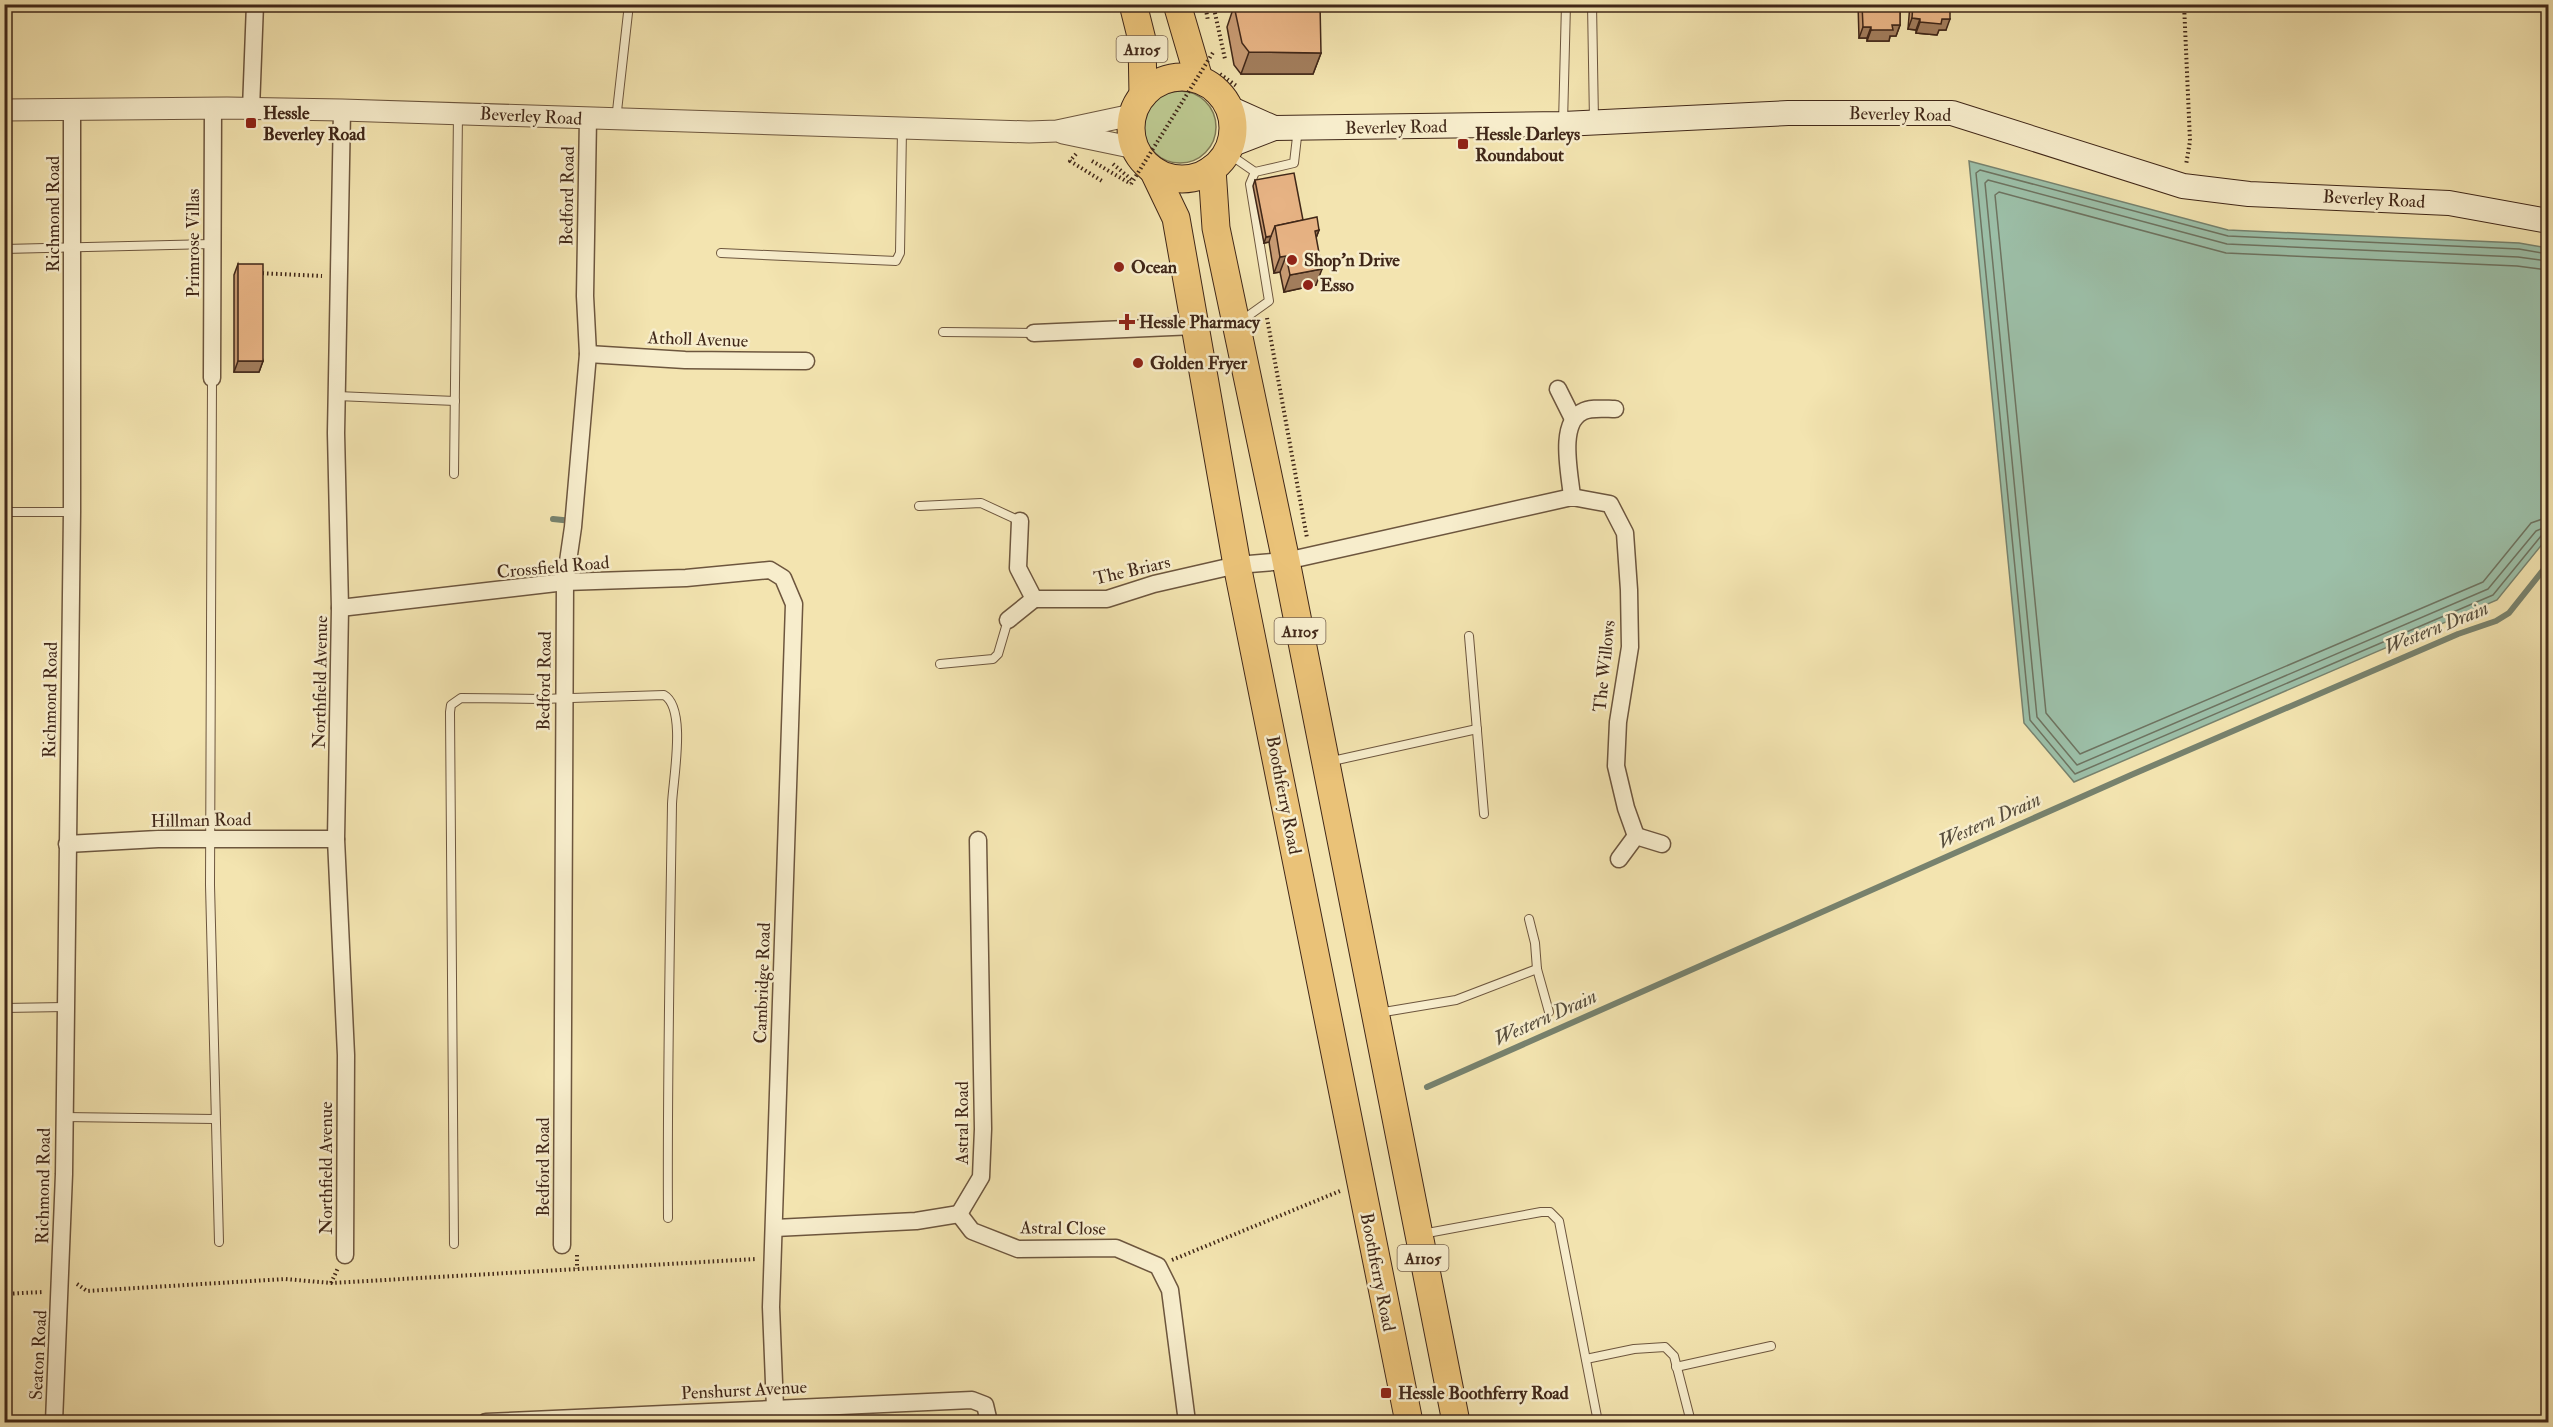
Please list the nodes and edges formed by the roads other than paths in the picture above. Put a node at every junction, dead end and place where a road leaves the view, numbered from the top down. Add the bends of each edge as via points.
1 (255, 4) edge
2 (629, 4) edge
3 (1134, 4) edge
4 (1177, 4) edge
5 (1566, 4) edge
6 (1592, 4) edge
7 (1210, 72) junction
8 (1236, 99) junction
9 (1137, 105) junction
10 (213, 108) junction
11 (251, 109) junction
12 (4, 110) edge
13 (72, 110) junction
14 (342, 110) junction
15 (458, 113) junction
16 (588, 118) junction
17 (616, 120) junction
18 (1594, 123) junction
19 (1563, 124) junction
20 (1274, 128) junction
21 (1298, 128) junction
22 (902, 129) junction
23 (1057, 131) junction
24 (1135, 148) junction
25 (1223, 155) junction
26 (1255, 172) junction
27 (1142, 177) junction
28 (2548, 221) edge
29 (212, 244) junction
30 (72, 248) junction
31 (4, 249) edge
32 (721, 253) dead end
33 (1236, 323) junction
34 (1195, 326) junction
35 (942, 332) dead end
36 (1034, 333) joint
37 (588, 354) junction
38 (806, 361) dead end
39 (212, 378) joint
40 (1558, 389) dead end
41 (337, 396) junction
42 (454, 401) junction
43 (1615, 409) dead end
44 (1573, 419) junction
45 (454, 474) dead end
46 (1572, 497) junction
47 (920, 506) dead end
48 (4, 512) edge
49 (72, 512) junction
50 (1020, 521) joint
51 (1298, 559) junction
52 (1237, 565) junction
53 (770, 570) joint
54 (565, 582) junction
55 (1034, 599) junction
56 (340, 608) junction
57 (1008, 620) joint
58 (1469, 636) dead end
59 (940, 664) dead end
60 (563, 698) junction
61 (1477, 729) junction
62 (1326, 762) junction
63 (1484, 814) dead end
64 (1636, 836) junction
65 (210, 838) junction
66 (336, 839) junction
67 (978, 840) dead end
68 (68, 844) junction
69 (1662, 844) dead end
70 (1619, 859) dead end
71 (1529, 919) dead end
72 (1537, 969) junction
73 (65, 1007) junction
74 (4, 1008) edge
75 (1549, 1011) dead end
76 (1375, 1013) junction
77 (64, 1118) junction
78 (214, 1119) junction
79 (959, 1214) junction
80 (668, 1218) dead end
81 (775, 1228) junction
82 (1419, 1235) junction
83 (219, 1242) dead end
84 (454, 1244) dead end
85 (562, 1245) dead end
86 (345, 1255) dead end
87 (61, 1290) joint
88 (1771, 1346) dead end
89 (1586, 1359) junction
90 (1676, 1367) junction
91 (775, 1408) junction
92 (742, 1417) edge
93 (603, 1420) edge
94 (54, 1422) edge
95 (486, 1422) edge
96 (989, 1422) edge
97 (1187, 1422) edge
98 (1409, 1422) edge
99 (1456, 1422) edge
100 (1598, 1422) edge
101 (1691, 1422) edge

1 - 11 street
2 - 17 lane
3 - 9 main road, A1105 via 1142,40
4 - 7 main road, A1105
5 - 19 lane
6 - 18 lane
7 - 8 main road via 1211,86
7 - 9 main road via 1168,78 1154,85
8 - 20 main road, Beverley Road
8 - 25 main road
9 - 23 street, Beverley Road
9 - 24 main road via 1131,132
10 - 11 street, Beverley Road
10 - 13 street, Beverley Road
10 - 29 street, Primrose Villas
11 - 14 street, Beverley Road
12 - 13 street, Beverley Road
13 - 30 street, Richmond Road
14 - 15 street, Beverley Road
14 - 41 street, Northfield Avenue
15 - 16 street, Beverley Road
15 - 42 lane
16 - 17 street, Beverley Road
16 - 37 street, Bedford Road
17 - 22 street, Beverley Road
18 - 19 main road, Beverley Road
18 - 28 main road, Beverley Road via 1788,114 1952,113 2183,186 2249,194 2449,203
19 - 21 main road, Beverley Road
20 - 21 main road, Beverley Road
20 - 25 main road, Beverley Road
21 - 26 lane via 1294,163
22 - 23 street, Beverley Road
22 - 32 lane via 900,253 896,261
23 - 24 street, Beverley Road
24 - 27 main road
25 - 26 lane
25 - 27 main road via 1198,176
25 - 33 main road, A1105 via 1216,228
26 - 33 lane via 1250,184 1269,301
27 - 34 main road, Boothferry Road / A1105 via 1176,218
29 - 30 lane
29 - 39 street, Primrose Villas
30 - 31 lane
30 - 49 street, Richmond Road
33 - 51 main road, A1105
34 - 36 street
34 - 52 main road, Boothferry Road / A1105
35 - 36 lane
37 - 38 street, Atholl Avenue
37 - 54 street, Bedford Road
39 - 65 lane
40 - 44 street
41 - 42 lane
41 - 56 street, Northfield Avenue
42 - 45 lane
43 - 44 street via 1583,410
44 - 46 street via 1567,432
46 - 51 street, The Willows
46 - 64 street, The Willows via 1610,504 1626,533 1630,647 1618,722 1616,766
47 - 50 lane via 981,503
48 - 49 lane
49 - 68 street, Richmond Road
50 - 55 street via 1018,568
51 - 52 street, The Briars
51 - 62 main road, A1105
52 - 55 street, The Briars via 1107,599
52 - 98 main road, Boothferry Road / A1105
53 - 54 street, Crossfield Road via 686,578
53 - 81 street, Cambridge Road via 783,578 794,604
54 - 56 street, Crossfield Road
54 - 60 street, Bedford Road
55 - 57 street
56 - 66 street, Northfield Avenue
57 - 59 lane via 993,659
58 - 61 lane
60 - 80 lane via 664,695 675,707 678,721 672,794
60 - 84 lane via 461,698 451,705
60 - 85 street, Bedford Road
61 - 62 lane
61 - 63 lane
62 - 76 main road, A1105
64 - 69 street
64 - 70 street
65 - 66 street, Hillman Road
65 - 68 street, Hillman Road
65 - 78 lane
66 - 86 street, Northfield Avenue via 346,1055
67 - 79 street, Astral Road via 981,1177
68 - 73 street, Richmond Road
71 - 72 lane
72 - 75 lane
72 - 76 lane via 1456,1000
73 - 74 lane
73 - 77 street, Richmond Road
76 - 82 main road, A1105
77 - 78 lane
77 - 87 street, Richmond Road
78 - 83 lane
79 - 81 street via 916,1221
79 - 97 street, Astral Close via 972,1231 1018,1249 1116,1248 1158,1266 1170,1290
81 - 91 street, Cambridge Road via 771,1307
82 - 89 lane via 1550,1212 1559,1221
82 - 99 main road, A1105
87 - 94 street, Seaton Road
88 - 90 lane
89 - 90 lane via 1665,1347 1674,1356
89 - 100 lane
90 - 101 lane
91 - 92 street, Penshurst Avenue
91 - 96 street, Penshurst Avenue via 972,1400 986,1404
92 - 93 street, Penshurst Avenue
93 - 95 street, Penshurst Avenue

